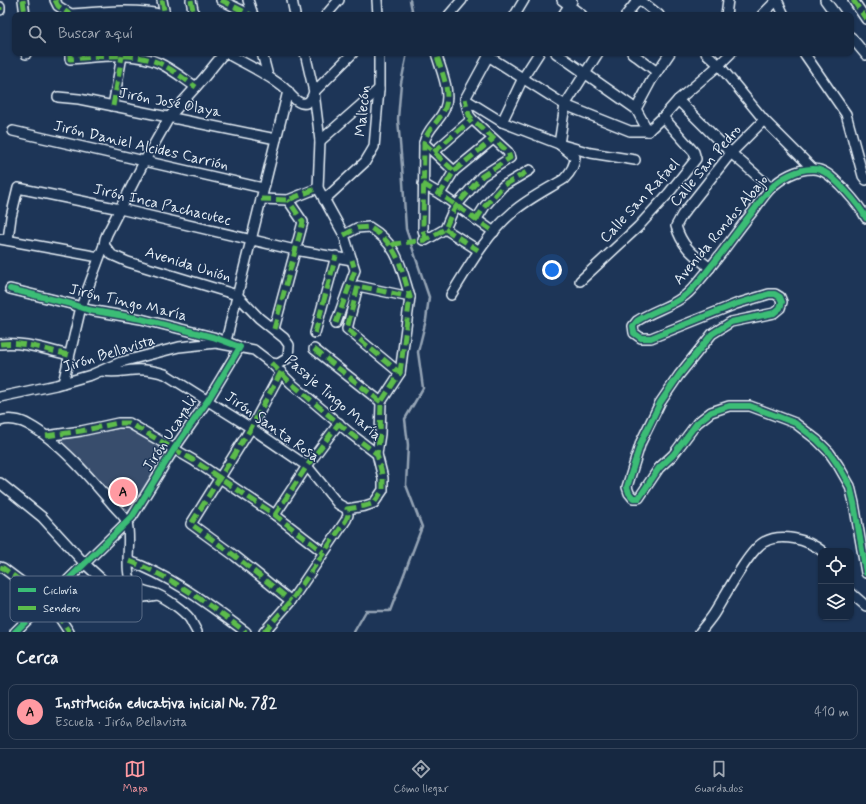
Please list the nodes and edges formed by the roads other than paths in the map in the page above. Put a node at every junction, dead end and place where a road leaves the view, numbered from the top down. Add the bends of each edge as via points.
1 (23, 0) edge
2 (55, 0) edge
3 (162, 0) edge
4 (191, 0) edge
5 (221, 0) edge
6 (248, 0) edge
7 (292, 0) edge
8 (339, 0) edge
9 (377, 0) edge
10 (462, 0) edge
11 (524, 0) edge
12 (639, 0) edge
13 (728, 0) edge
14 (777, 0) edge
15 (825, 0) edge
16 (853, 0) edge
17 (568, 2) edge
18 (0, 7) edge
19 (0, 10) edge
20 (25, 12) edge
21 (67, 12) edge
22 (102, 12) edge
23 (154, 12) edge
24 (164, 12) edge
25 (193, 12) edge
26 (246, 12) edge
27 (251, 12) edge
28 (294, 12) edge
29 (329, 12) edge
30 (378, 12) edge
31 (452, 12) edge
32 (517, 12) edge
33 (564, 12) edge
34 (579, 12) edge
35 (629, 12) edge
36 (656, 12) edge
37 (726, 12) edge
38 (765, 12) edge
39 (783, 12) edge
40 (834, 12) edge
41 (866, 18) edge
42 (854, 41) edge
43 (866, 55) edge
44 (70, 56) edge
45 (122, 56) junction
46 (222, 56) edge
47 (231, 56) edge
48 (263, 56) edge
49 (305, 56) edge
50 (350, 56) edge
51 (379, 56) edge
52 (437, 56) edge
53 (488, 56) edge
54 (492, 56) edge
55 (536, 56) edge
56 (560, 56) edge
57 (596, 56) edge
58 (636, 56) edge
59 (668, 56) edge
60 (709, 56) edge
61 (727, 56) edge
62 (806, 56) edge
63 (719, 65) junction
64 (657, 72) junction
65 (585, 73) junction
66 (268, 76) junction
67 (523, 78) junction
68 (196, 87) junction
69 (379, 89) junction
70 (288, 91) junction
71 (314, 92) junction
72 (58, 97) dead end
73 (465, 99) junction
74 (678, 100) junction
75 (565, 105) junction
76 (113, 106) junction
77 (636, 109) junction
78 (170, 116) junction
79 (663, 117) junction
80 (472, 119) junction
81 (764, 120) junction
82 (502, 122) junction
83 (12, 131) dead end
84 (648, 131) junction
85 (276, 139) junction
86 (493, 139) junction
87 (320, 141) junction
88 (424, 143) junction
89 (559, 144) junction
90 (434, 152) junction
91 (731, 153) junction
92 (635, 160) dead end
93 (144, 162) junction
94 (812, 168) junction
95 (530, 170) dead end
96 (454, 171) junction
97 (866, 180) edge
98 (424, 184) junction
99 (263, 188) junction
100 (318, 188) junction
101 (771, 188) junction
102 (440, 194) junction
103 (261, 199) junction
104 (288, 200) junction
105 (324, 200) junction
106 (457, 205) junction
107 (120, 209) junction
108 (866, 218) edge
109 (476, 220) junction
110 (445, 230) junction
111 (494, 232) junction
112 (344, 235) junction
113 (4, 239) edge
114 (251, 240) junction
115 (104, 246) junction
116 (295, 250) junction
117 (478, 250) junction
118 (336, 256) junction
119 (99, 257) junction
120 (352, 260) junction
121 (710, 268) junction
122 (580, 281) dead end
123 (10, 289) dead end
124 (237, 295) junction
125 (451, 295) dead end
126 (410, 297) junction
127 (81, 307) junction
128 (336, 323) dead end
129 (274, 329) junction
130 (315, 333) dead end
131 (226, 341) junction
132 (0, 344) edge
133 (240, 347) junction
134 (314, 349) dead end
135 (69, 355) junction
136 (271, 362) junction
137 (102, 370) junction
138 (281, 372) junction
139 (400, 373) junction
140 (63, 383) junction
141 (0, 397) edge
142 (208, 400) junction
143 (382, 402) junction
144 (0, 421) edge
145 (338, 423) junction
146 (251, 428) junction
147 (46, 436) junction
148 (174, 449) junction
149 (377, 454) junction
150 (307, 466) junction
151 (220, 479) junction
152 (0, 483) edge
153 (347, 509) junction
154 (275, 515) junction
155 (128, 522) junction
156 (818, 548) edge
157 (323, 552) junction
158 (129, 561) junction
159 (86, 564) junction
160 (0, 567) edge
161 (866, 573) edge
162 (14, 576) edge
163 (73, 576) edge
164 (99, 576) edge
165 (129, 576) edge
166 (142, 589) edge
167 (158, 595) junction
168 (854, 596) edge
169 (142, 597) edge
170 (291, 601) junction
171 (866, 606) edge
172 (25, 622) edge
173 (62, 622) edge
174 (15, 632) edge
175 (69, 632) edge
176 (197, 632) edge
177 (246, 632) edge
178 (264, 632) edge
179 (700, 632) edge

1 - 20 street
2 - 21 street via 58,6
3 - 24 street
4 - 25 street
5 - 26 street
6 - 27 street
7 - 28 street
8 - 29 street
9 - 30 street
10 - 31 street
11 - 32 street
12 - 35 street
12 - 36 street
13 - 37 street
14 - 38 street
14 - 39 street
15 - 40 street
16 - 41 street
17 - 33 street
17 - 34 street
18 - 19 street
22 - 23 street
42 - 43 street
44 - 45 street
45 - 68 street via 144,58 160,63
45 - 76 street
46 - 68 street
47 - 66 street
48 - 66 street
49 - 71 street
50 - 71 street
51 - 69 street, Malecón
52 - 88 street via 447,98 442,115 432,125
53 - 73 street
54 - 67 street
55 - 67 street
56 - 65 street
57 - 65 street
58 - 64 street
59 - 64 street
60 - 63 street
61 - 63 street
62 - 97 street via 846,114
63 - 74 street
63 - 81 street
64 - 77 street
65 - 75 street
65 - 77 street
66 - 70 street
67 - 75 street
67 - 82 street
68 - 78 street
69 - 87 street
69 - 105 street, Malecón via 372,152 365,162
70 - 71 street via 302,104 311,100
70 - 85 street
71 - 87 street
72 - 76 street, Jirón José Olaya
73 - 80 street
73 - 82 street
74 - 79 street
74 - 91 street
75 - 84 street via 630,131
75 - 89 street
76 - 78 street, Jirón José Olaya
77 - 84 street
78 - 85 street, Jirón José Olaya
78 - 93 street
79 - 84 street
79 - 122 street, Calle San Rafael via 694,152 696,159 638,227
80 - 86 street
80 - 90 street
81 - 91 street, Calle San Pedro
81 - 94 street
82 - 89 street
83 - 93 street, Jirón Daniel Alcides Carrión
85 - 99 street
86 - 96 street
86 - 106 street via 508,152 510,158 482,176
87 - 100 street
88 - 90 street
88 - 98 street
89 - 92 street via 591,153
89 - 111 street via 575,157 571,173 515,210
90 - 96 street
91 - 101 street
91 - 121 street, Calle San Pedro via 676,226 689,252
93 - 99 street, Jirón Daniel Alcides Carrión
93 - 107 street
94 - 101 street, Avenida Rondos Abajo via 793,174
94 - 108 street via 823,171 833,178 854,200
95 - 109 street via 503,186
96 - 102 street
98 - 102 street
98 - 110 street via 424,240
99 - 103 street
100 - 104 street
100 - 105 street
101 - 121 street, Avenida Rondos Abajo
102 - 106 street
103 - 104 street
103 - 114 street
104 - 116 street via 303,222
105 - 112 street
106 - 109 street
106 - 110 street
107 - 113 street, Jirón Inca Pachacutec via 18,188
107 - 114 street, Jirón Inca Pachacutec
107 - 115 street
109 - 111 street
110 - 117 street
111 - 117 street
112 - 120 street
112 - 126 street via 357,228 369,227 392,246
113 - 119 street
114 - 116 street, Jirón Inca Pachacutec
114 - 124 street
115 - 119 street
115 - 124 street, Avenida Unión via 112,255 128,262
116 - 118 street, Jirón Inca Pachacutec
116 - 129 street
117 - 125 street
118 - 120 street, Jirón Inca Pachacutec
118 - 130 street
119 - 127 street
120 - 128 street via 355,270
121 - 161 street, Avenida Rondos Abajo via 691,291 637,321 633,326 634,333 641,338 651,338 736,304 770,294 780,297 780,308 774,313 731,322 712,334 660,403 641,442 627,487 629,493 633,498 639,498 697,423 711,412 729,406 750,406 795,423 818,440 838,465 850,486
123 - 127 street, Jirón Tingo María
124 - 129 street, Avenida Unión
124 - 131 street
126 - 139 street
126 - 139 street via 358,286 347,329
127 - 131 street, Jirón Tingo María via 141,319
127 - 135 street
129 - 136 street, Avenida Unión via 289,345 289,352 288,358 283,362
131 - 133 street, Jirón Tingo María
132 - 135 street via 11,343
133 - 136 street, Jirón Bellavista via 254,350
133 - 137 street, Jirón Bellavista via 216,343 179,347 121,362
133 - 142 street, Jirón Ucayali
134 - 143 street
135 - 140 street
136 - 138 street, Pasaje Tingo María
137 - 140 street, Jirón Bellavista
137 - 142 street, Jirón Santa Rosa via 116,373 152,370 165,374
138 - 145 street, Pasaje Tingo María
138 - 146 street
139 - 143 street
140 - 141 street, Jirón Bellavista
142 - 146 street, Jirón Santa Rosa
142 - 148 street, Jirón Ucayali
143 - 149 street
144 - 147 street via 16,420 28,424
145 - 149 street, Pasaje Tingo María
145 - 150 street
146 - 150 street, Jirón Santa Rosa
146 - 151 street
147 - 148 street via 129,423
147 - 155 street via 77,465
148 - 151 street
148 - 155 street, Jirón Ucayali
149 - 153 street via 383,490 374,503
150 - 153 street, Jirón Santa Rosa via 338,504
150 - 154 street
151 - 154 street
151 - 170 street via 191,524
152 - 159 street via 42,517
153 - 157 street via 346,520
154 - 157 street
155 - 158 street
155 - 159 street, Jirón Ucayali
156 - 179 street via 801,540 784,537 763,542 750,556
157 - 170 street
158 - 165 street
158 - 177 street via 192,592
159 - 163 street, Jirón Ucayali
159 - 164 street
160 - 162 street
166 - 167 street
167 - 169 street
167 - 176 street via 189,617
168 - 171 street
170 - 178 street
172 - 174 street, Jirón Ucayali
173 - 175 street

